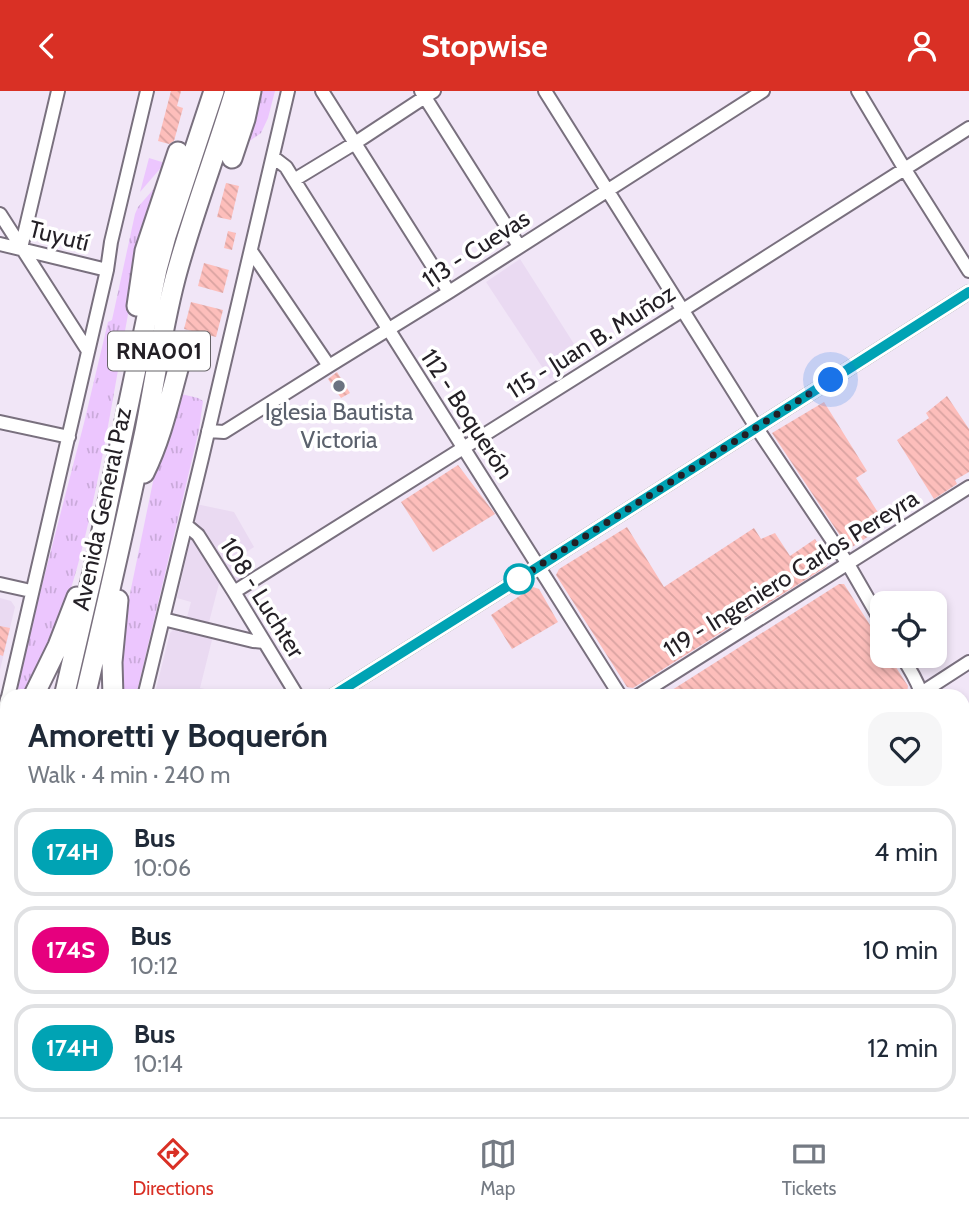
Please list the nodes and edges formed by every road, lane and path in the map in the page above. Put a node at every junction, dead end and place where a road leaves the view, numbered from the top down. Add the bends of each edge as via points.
1 (58, 91) edge
2 (147, 91) edge
3 (214, 91) edge
4 (235, 91) edge
5 (251, 91) edge
6 (288, 91) edge
7 (322, 91) edge
8 (545, 91) edge
9 (763, 91) edge
10 (858, 91) edge
11 (427, 93) edge
12 (969, 128) edge
13 (355, 143) junction
14 (178, 152) dead end
15 (272, 157) junction
16 (232, 158) dead end
17 (904, 168) junction
18 (294, 180) junction
19 (608, 191) junction
20 (0, 214) edge
21 (0, 244) edge
22 (519, 246) junction
23 (21, 248) junction
24 (251, 251) junction
25 (107, 270) junction
26 (969, 271) edge
27 (449, 292) junction
28 (969, 292) edge
29 (683, 310) junction
30 (388, 329) junction
31 (88, 351) junction
32 (183, 351) dead end
33 (329, 366) junction
34 (128, 402) junction
35 (0, 422) edge
36 (757, 427) junction
37 (208, 431) junction
38 (69, 437) junction
39 (464, 447) junction
40 (969, 487) edge
41 (108, 500) junction
42 (128, 511) junction
43 (186, 525) junction
44 (848, 564) junction
45 (538, 567) junction
46 (0, 584) edge
47 (32, 591) junction
48 (234, 592) junction
49 (870, 602) edge
50 (163, 619) junction
51 (264, 642) junction
52 (969, 662) edge
53 (907, 668) edge
54 (9, 689) edge
55 (37, 689) edge
56 (66, 689) edge
57 (87, 689) edge
58 (113, 689) edge
59 (146, 689) edge
60 (293, 689) edge
61 (344, 689) edge
62 (616, 689) edge
63 (649, 689) edge
64 (916, 689) edge
65 (928, 689) edge

1 - 23 street
2 - 25 street, Avenida General Paz
3 - 34 highway, Avenida General Paz / RNA001 via 163,247
4 - 42 highway, Avenida General Paz / RNA001 via 175,280
5 - 16 highway
6 - 15 street
7 - 13 street
8 - 19 street
9 - 19 street, 113 - Cuevas
10 - 17 street
11 - 13 street
11 - 22 street
12 - 17 street, 115 - Juan B. Muñoz
13 - 18 street
13 - 27 street
14 - 34 highway via 145,251
15 - 18 street, 112 - Boquerón
15 - 24 street
17 - 26 street
17 - 29 street, 115 - Juan B. Muñoz
18 - 30 street, 112 - Boquerón
19 - 22 street, 113 - Cuevas
19 - 29 street
20 - 23 street
21 - 23 street, Tuyutí
22 - 27 street, 113 - Cuevas
23 - 25 street, Tuyutí
23 - 31 street
24 - 33 street
24 - 37 street
25 - 31 street, Avenida General Paz
27 - 30 street, 113 - Cuevas
28 - 36 street
29 - 36 street
29 - 39 street, 115 - Juan B. Muñoz
30 - 33 street, 113 - Cuevas
30 - 39 street, 112 - Boquerón
31 - 38 street, Avenida General Paz
32 - 42 highway via 152,456
33 - 37 street, 113 - Cuevas via 224,432
34 - 41 highway, Avenida General Paz / RNA001
35 - 38 street
36 - 44 street
36 - 45 street
37 - 43 street
38 - 47 street, Avenida General Paz
39 - 45 street, 112 - Boquerón
39 - 48 street, 115 - Juan B. Muñoz
40 - 44 street, 119 - Ingeniero Carlos Pereyra
41 - 55 highway via 73,608
41 - 56 highway, Avenida General Paz / RNA001
42 - 57 highway, Avenida General Paz / RNA001
42 - 58 highway
43 - 48 street, 108 - Luchter via 198,535
43 - 50 street
44 - 49 street
44 - 63 street, 119 - Ingeniero Carlos Pereyra
45 - 61 street
45 - 62 street, 112 - Boquerón
46 - 47 street
47 - 54 street, Avenida General Paz
48 - 51 street, 108 - Luchter
50 - 51 street
50 - 59 street
51 - 60 street, 108 - Luchter
52 - 65 street
53 - 64 street

